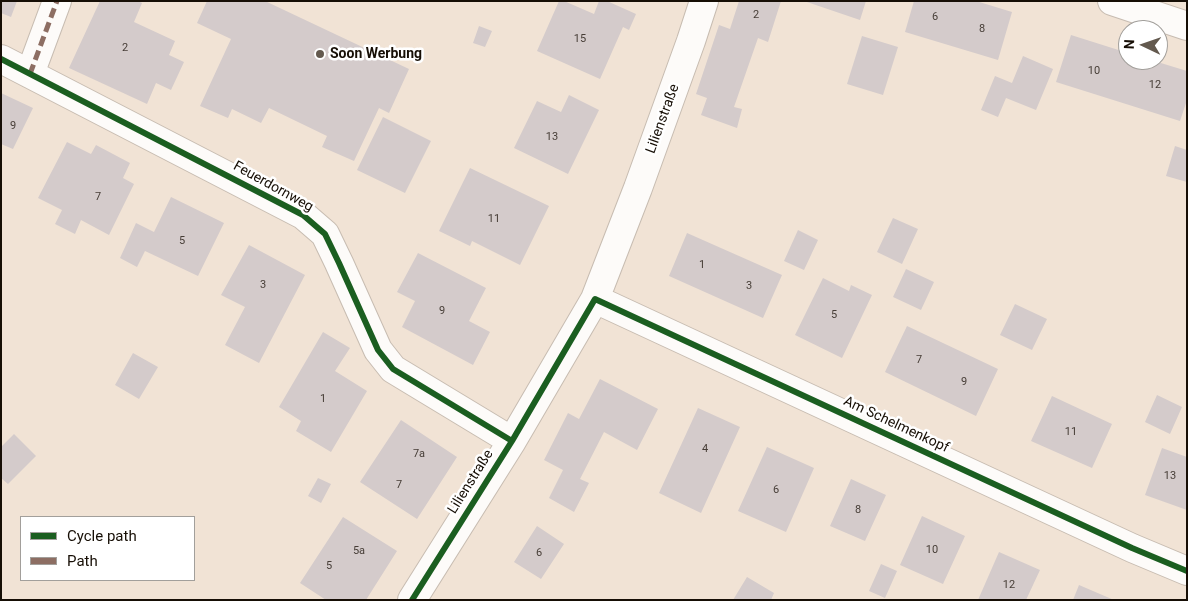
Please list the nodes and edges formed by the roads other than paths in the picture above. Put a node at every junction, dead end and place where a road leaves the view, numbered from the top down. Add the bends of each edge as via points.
1 (57, 1) edge
2 (704, 1) edge
3 (1112, 1) edge
4 (1187, 26) edge
5 (1, 59) edge
6 (30, 74) junction
7 (595, 299) junction
8 (512, 441) junction
9 (1187, 571) edge
10 (412, 600) edge

1 - 6 street
2 - 7 street, Lilienstraße via 642,179
3 - 4 street
5 - 6 street, Feuerdornweg
6 - 8 street, Feuerdornweg via 303,214 324,234 378,350 393,370
7 - 8 street, Lilienstraße
7 - 9 street, Am Schelmenkopf
8 - 10 street, Lilienstraße

